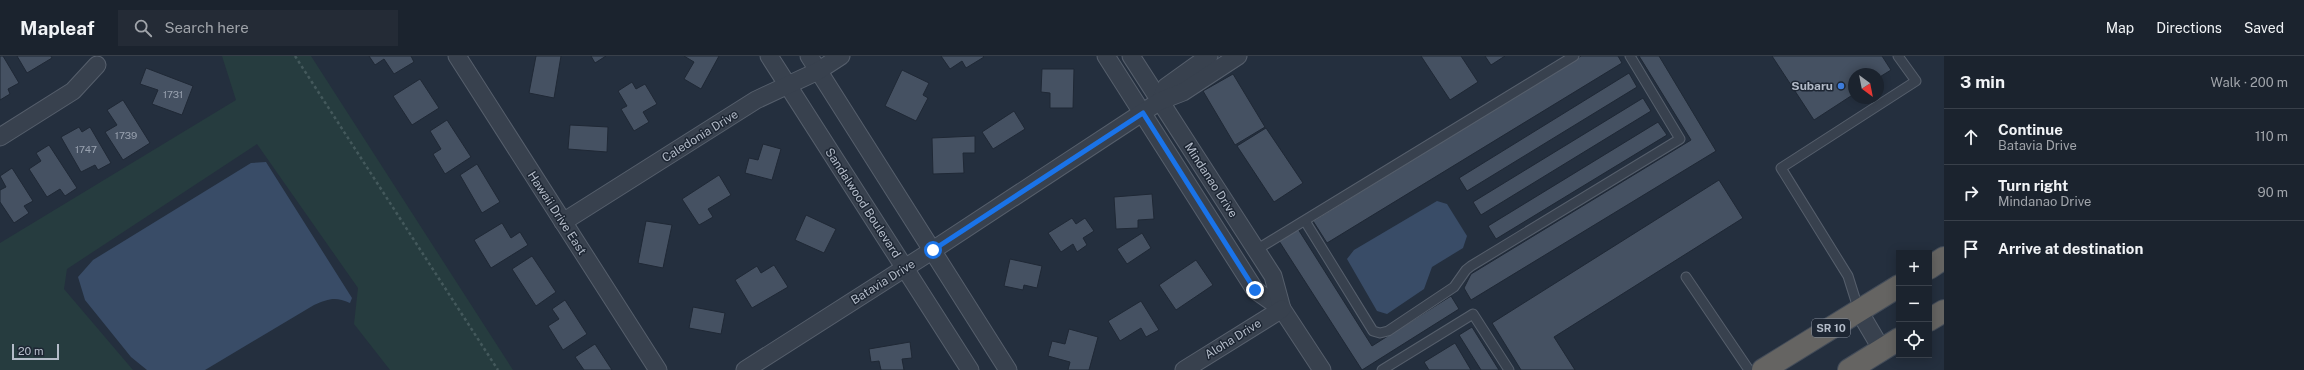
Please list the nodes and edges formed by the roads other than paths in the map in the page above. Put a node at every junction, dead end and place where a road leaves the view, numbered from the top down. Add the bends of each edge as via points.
1 (457, 56) edge
2 (769, 56) edge
3 (808, 56) edge
4 (841, 56) edge
5 (1106, 56) edge
6 (1131, 56) edge
7 (1209, 56) edge
8 (1238, 56) edge
9 (1574, 56) edge
10 (1630, 56) edge
11 (1898, 56) edge
12 (97, 65) dead end
13 (818, 70) junction
14 (787, 85) junction
15 (1160, 101) junction
16 (1143, 113) junction
17 (0, 137) edge
18 (1305, 220) junction
19 (562, 222) junction
20 (933, 250) junction
21 (1256, 250) junction
22 (1944, 258) edge
23 (1932, 266) edge
24 (905, 268) junction
25 (1686, 277) dead end
26 (1896, 288) edge
27 (1282, 309) junction
28 (1859, 311) junction
29 (1944, 311) edge
30 (1932, 318) edge
31 (1890, 345) edge
32 (658, 370) edge
33 (745, 370) edge
34 (970, 370) edge
35 (1008, 370) edge
36 (1184, 370) edge
37 (1322, 370) edge
38 (1382, 370) edge
39 (1508, 370) edge
40 (1749, 370) edge
41 (1763, 370) edge
42 (1849, 370) edge

1 - 19 street, Hawaii Drive East
2 - 14 street, Sandalwood Boulevard
3 - 13 street
4 - 13 street, Caledonia Drive
5 - 16 street, Mindanao Drive
6 - 15 street, Mindanao Drive
7 - 15 street via 1166,87
8 - 15 street via 1183,92
9 - 18 lane
10 - 18 lane via 1680,139 1471,266 1466,270 1456,290 1388,331 1373,331
11 - 28 lane via 1916,81 1780,168 1848,276
12 - 17 street via 73,91
13 - 14 street, Caledonia Drive
13 - 20 street
14 - 19 street, Caledonia Drive via 756,100
14 - 24 street, Sandalwood Boulevard
15 - 16 street, Batavia Drive
15 - 21 street, Mindanao Drive
16 - 20 street, Batavia Drive
16 - 27 street, Mindanao Drive via 1255,290
18 - 21 lane
19 - 32 street, Hawaii Drive East
20 - 24 street, Batavia Drive
20 - 35 street
21 - 27 street, Mindanao Drive via 1273,276
22 - 23 highway
24 - 33 street, Batavia Drive
24 - 34 street, Sandalwood Boulevard
25 - 40 lane
26 - 28 highway, SR 10
27 - 36 street, Aloha Drive
27 - 37 street, Mindanao Drive
28 - 31 street
28 - 41 highway, SR 10
29 - 30 highway
31 - 42 highway
38 - 39 lane via 1473,314

